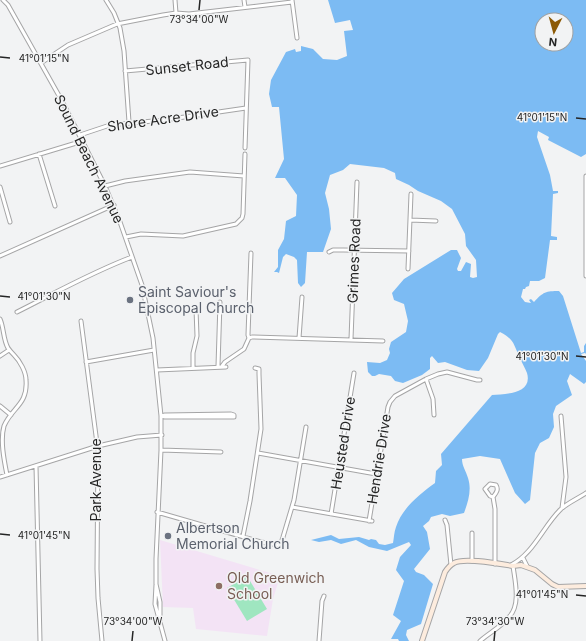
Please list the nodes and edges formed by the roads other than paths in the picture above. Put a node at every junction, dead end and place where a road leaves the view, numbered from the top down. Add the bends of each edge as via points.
1 (3, 0) edge
2 (7, 0) edge
3 (106, 0) edge
4 (175, 0) edge
5 (244, 0) edge
6 (292, 1) edge
7 (8, 5) junction
8 (245, 7) junction
9 (176, 13) junction
10 (117, 24) junction
11 (296, 38) dead end
12 (41, 63) junction
13 (126, 71) junction
14 (246, 108) junction
15 (129, 122) junction
16 (80, 135) junction
17 (83, 141) junction
18 (245, 148) dead end
19 (39, 154) junction
20 (245, 154) dead end
21 (0, 166) edge
22 (244, 176) junction
23 (586, 176) edge
24 (357, 182) dead end
25 (105, 186) junction
26 (0, 187) edge
27 (411, 194) dead end
28 (114, 205) junction
29 (55, 206) dead end
30 (410, 220) junction
31 (436, 221) dead end
32 (10, 222) dead end
33 (126, 237) junction
34 (354, 250) junction
35 (409, 251) junction
36 (329, 252) dead end
37 (251, 253) dead end
38 (0, 256) edge
39 (132, 257) junction
40 (408, 269) dead end
41 (586, 276) edge
42 (302, 297) dead end
43 (220, 302) dead end
44 (196, 309) dead end
45 (17, 312) dead end
46 (0, 319) edge
47 (81, 321) dead end
48 (249, 338) junction
49 (299, 338) junction
50 (351, 339) junction
51 (383, 341) dead end
52 (9, 350) junction
53 (154, 350) junction
54 (0, 356) edge
55 (86, 362) junction
56 (220, 366) junction
57 (226, 367) dead end
58 (193, 368) junction
59 (257, 369) dead end
60 (157, 370) junction
61 (354, 373) dead end
62 (426, 379) junction
63 (480, 380) dead end
64 (0, 406) edge
65 (11, 414) junction
66 (434, 415) dead end
67 (161, 416) junction
68 (561, 416) dead end
69 (306, 427) dead end
70 (162, 435) junction
71 (98, 446) junction
72 (161, 450) junction
73 (222, 452) dead end
74 (258, 453) junction
75 (300, 461) junction
76 (36, 466) junction
77 (339, 468) junction
78 (376, 474) junction
79 (7, 475) junction
80 (0, 477) edge
81 (586, 493) edge
82 (493, 497) junction
83 (292, 507) junction
84 (562, 508) junction
85 (157, 512) junction
86 (331, 514) junction
87 (445, 520) dead end
88 (472, 533) dead end
89 (243, 536) junction
90 (523, 558) junction
91 (472, 561) junction
92 (495, 564) junction
93 (451, 565) junction
94 (512, 566) junction
95 (527, 566) junction
96 (156, 584) junction
97 (586, 586) edge
98 (324, 596) dead end
99 (159, 600) junction
100 (155, 601) junction
101 (158, 606) junction
102 (40, 641) edge
103 (102, 641) edge
104 (165, 641) edge
105 (319, 641) edge
106 (422, 641) edge
107 (480, 641) edge

1 - 7 street, Sound Beach Avenue
2 - 7 street, Sound Beach Avenue
3 - 10 street
4 - 9 street
5 - 8 street
6 - 8 street
6 - 11 street
7 - 12 street, Sound Beach Avenue
8 - 9 street via 189,14
9 - 10 street
10 - 12 street via 68,45
10 - 13 street via 120,28
12 - 16 street, Sound Beach Avenue
13 - 14 street, Sunset Road via 248,60
13 - 15 street
14 - 15 street, Shore Acre Drive via 164,120
14 - 18 street
15 - 16 street, Shore Acre Drive
16 - 17 street, Sound Beach Avenue
17 - 19 street
17 - 25 street, Sound Beach Avenue
19 - 21 street
19 - 29 street
20 - 22 street
22 - 25 street via 190,172
22 - 33 street via 243,214 236,224 183,236 140,234
23 - 41 street
24 - 34 street, Grimes Road
25 - 28 street, Sound Beach Avenue
26 - 32 street
27 - 30 street
28 - 33 street, Sound Beach Avenue
28 - 38 street
30 - 31 street
30 - 35 street
33 - 39 street, Sound Beach Avenue
34 - 35 street
34 - 36 street
34 - 50 street, Grimes Road
35 - 40 street
37 - 48 street
39 - 45 street via 112,264
39 - 53 street, Sound Beach Avenue via 142,285
42 - 49 street
43 - 56 street
44 - 58 street via 197,336
46 - 52 street
47 - 55 street, Park Avenue
48 - 49 street
48 - 56 street via 244,349
49 - 50 street
50 - 51 street
52 - 54 street
52 - 65 street via 21,364 26,380 21,405
53 - 55 street
53 - 60 street, Sound Beach Avenue
55 - 71 street, Park Avenue
56 - 57 street
56 - 58 street
58 - 60 street
59 - 74 street via 262,421
60 - 67 street, Sound Beach Avenue
61 - 77 street, Heusted Drive
62 - 63 street, Hendrie Drive via 447,372
62 - 66 street via 433,399
62 - 78 street, Hendrie Drive via 395,396 390,402
64 - 65 street
65 - 79 street via 4,425 2,439
67 - 67 street via 223,418 234,416 231,414
67 - 70 street, Sound Beach Avenue
68 - 84 street via 566,477
69 - 75 street
70 - 71 street via 137,437
70 - 72 street, Sound Beach Avenue
71 - 76 street
71 - 103 street, Park Avenue via 97,577
72 - 73 street
72 - 85 street, Sound Beach Avenue
74 - 75 street
74 - 89 street
75 - 77 street
75 - 83 street
76 - 79 street
76 - 102 street
77 - 78 street
77 - 86 street, Heusted Drive
78 - 86 street, Hendrie Drive via 370,521
79 - 80 street
81 - 84 street
82 - 82 street via 485,489 490,484 497,487
82 - 92 street via 496,509
83 - 86 street
83 - 89 street via 284,537 278,545
84 - 90 street
85 - 89 street
85 - 96 street, Sound Beach Avenue
87 - 93 street
88 - 91 street
90 - 94 street
90 - 95 street
91 - 92 street
91 - 93 street via 458,561
92 - 94 street
93 - 106 street via 445,572
94 - 95 street
94 - 107 street via 516,598 512,614
95 - 97 street via 555,586
96 - 99 street, Sound Beach Avenue
96 - 100 street, Sound Beach Avenue
98 - 105 street
99 - 100 street
99 - 101 street, Sound Beach Avenue
100 - 101 street, Sound Beach Avenue
101 - 104 street, Sound Beach Avenue

